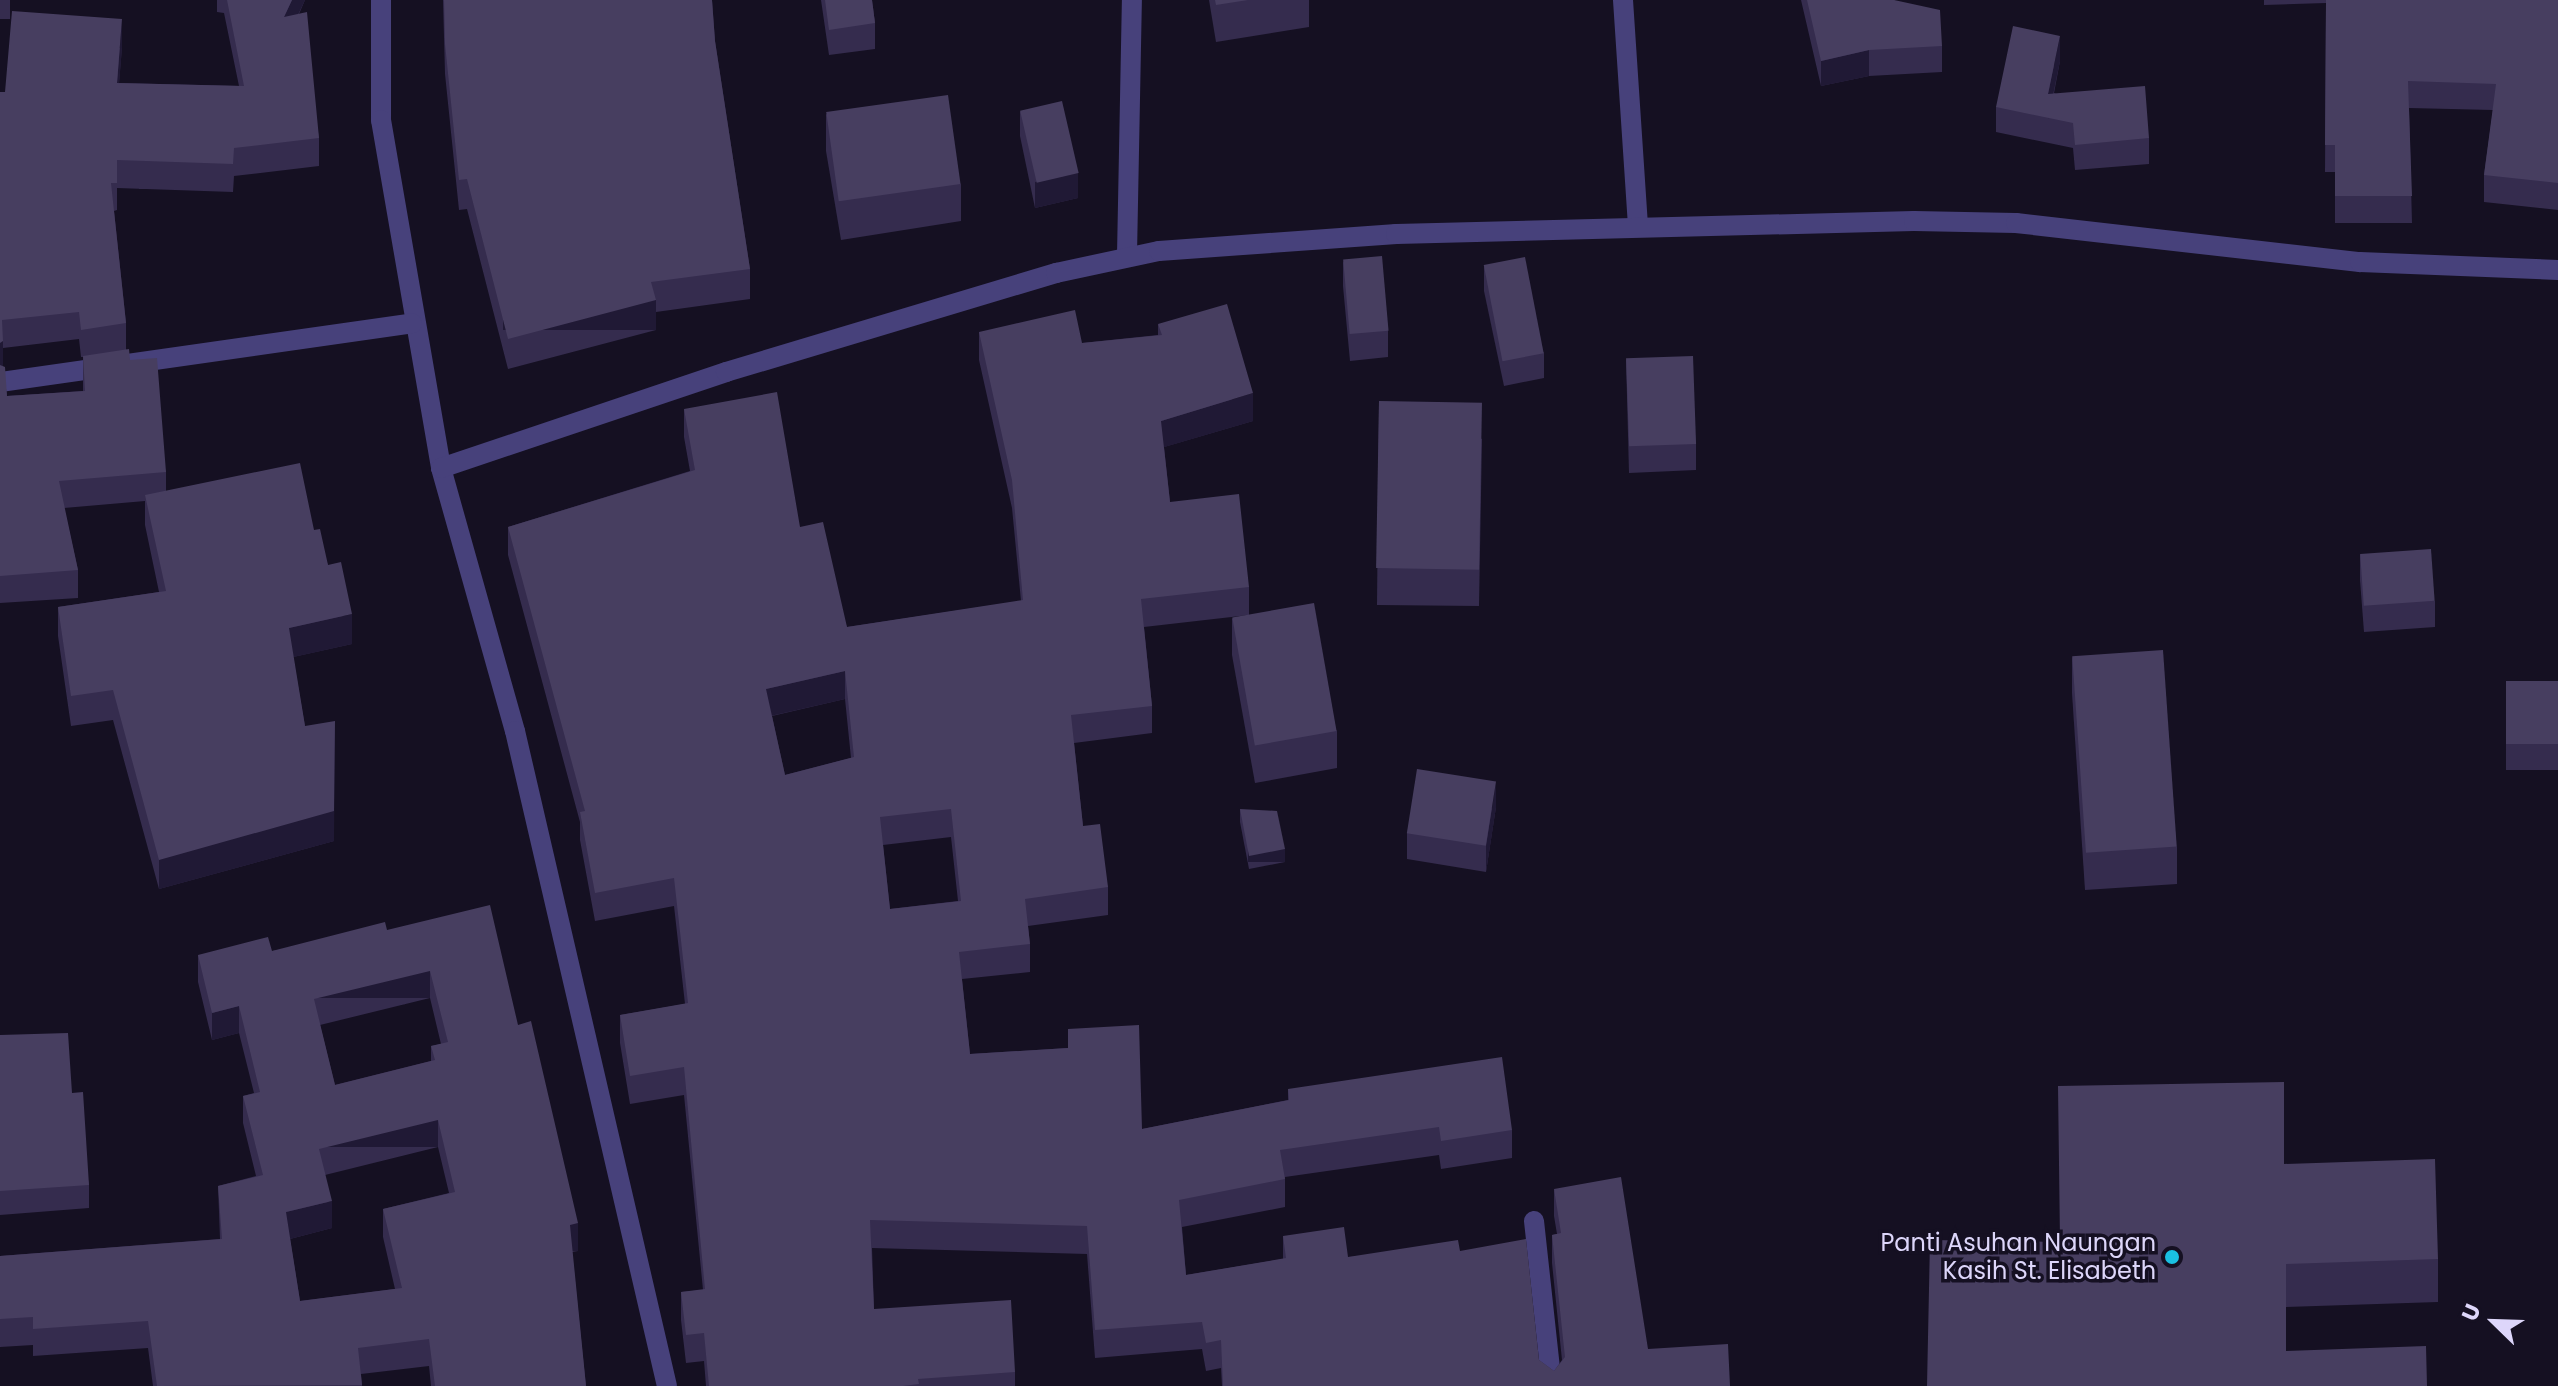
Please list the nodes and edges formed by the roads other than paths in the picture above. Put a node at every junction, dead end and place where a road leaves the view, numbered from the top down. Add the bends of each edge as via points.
1 (381, 0) edge
2 (1132, 0) edge
3 (1623, 0) edge
4 (1638, 225) junction
5 (1127, 255) junction
6 (2558, 270) edge
7 (412, 323) junction
8 (0, 382) edge
9 (441, 468) junction
10 (1534, 1221) dead end
11 (667, 1386) edge
12 (1552, 1386) edge

1 - 7 street via 381,120
2 - 5 street
3 - 4 street
4 - 5 street via 1396,234
4 - 6 street via 2016,223 2360,262
5 - 9 street via 726,372
7 - 8 street
7 - 9 street
9 - 11 street via 515,731
10 - 12 street

